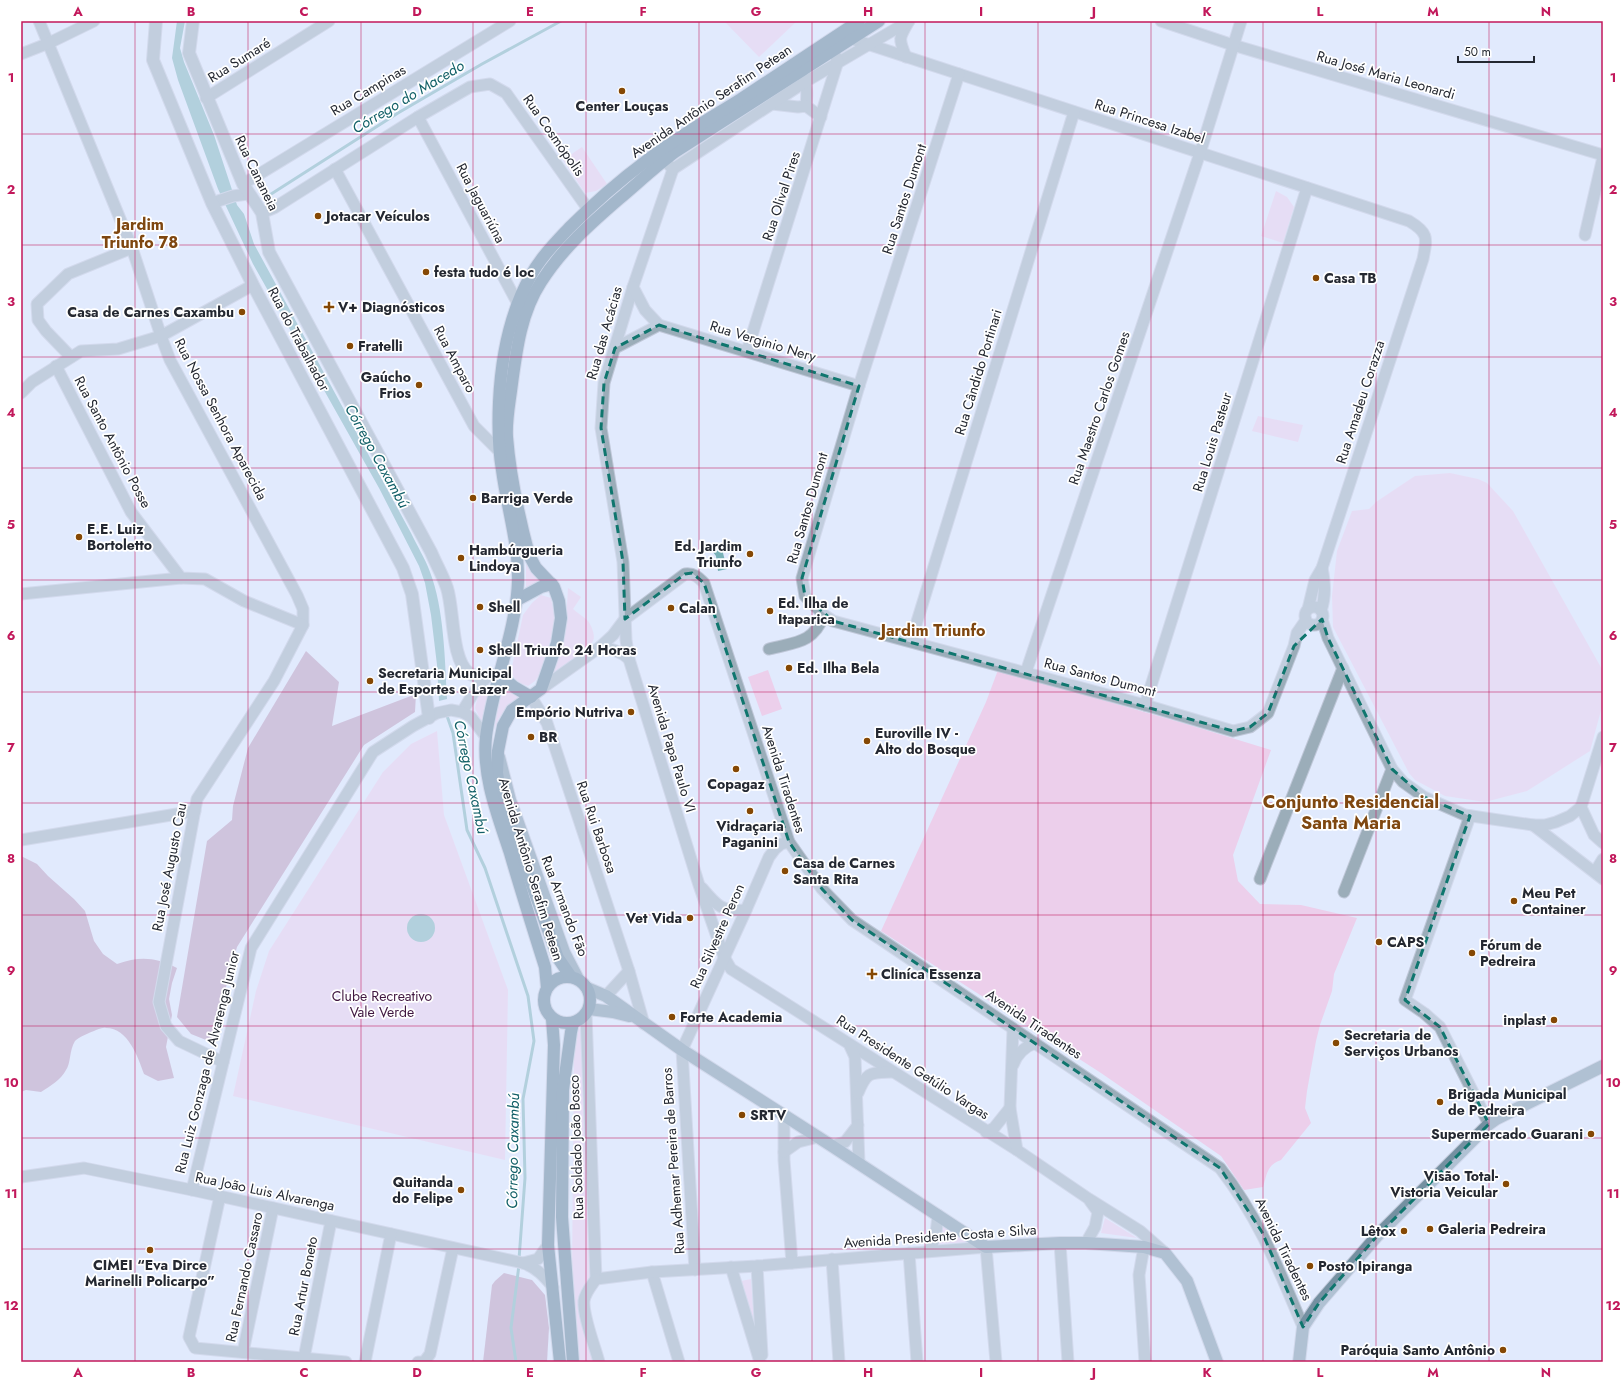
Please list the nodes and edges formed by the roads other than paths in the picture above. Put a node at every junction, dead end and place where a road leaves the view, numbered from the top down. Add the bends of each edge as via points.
1 (39, 21) edge
2 (94, 21) edge
3 (156, 21) edge
4 (193, 21) edge
5 (329, 21) edge
6 (510, 21) edge
7 (859, 21) edge
8 (879, 21) edge
9 (909, 21) edge
10 (1161, 21) edge
11 (1241, 21) edge
12 (852, 39) junction
13 (49, 42) junction
14 (869, 44) junction
15 (1233, 45) junction
16 (21, 54) edge
17 (836, 56) junction
18 (906, 57) junction
19 (799, 73) junction
20 (960, 74) junction
21 (206, 98) junction
22 (772, 104) junction
23 (806, 106) junction
24 (1074, 112) junction
25 (418, 117) junction
26 (821, 117) junction
27 (1200, 153) junction
28 (1603, 156) edge
29 (664, 160) junction
30 (335, 169) junction
31 (673, 169) junction
32 (1307, 188) junction
33 (245, 189) junction
34 (212, 203) junction
35 (588, 209) junction
36 (262, 213) junction
37 (1585, 235) dead end
38 (1426, 244) joint
39 (132, 248) junction
40 (253, 285) junction
41 (633, 287) junction
42 (518, 304) junction
43 (659, 325) junction
44 (161, 336) junction
45 (615, 348) junction
46 (747, 351) junction
47 (71, 357) junction
48 (56, 366) junction
49 (859, 386) junction
50 (21, 393) edge
51 (500, 452) junction
52 (181, 578) junction
53 (552, 584) junction
54 (21, 594) edge
55 (517, 600) junction
56 (824, 615) junction
57 (1315, 617) junction
58 (625, 619) junction
59 (303, 625) junction
60 (911, 641) junction
61 (600, 647) junction
62 (769, 649) dead end
63 (629, 659) junction
64 (1343, 668) junction
65 (1026, 672) junction
66 (493, 676) junction
67 (541, 689) junction
68 (530, 697) junction
69 (1145, 704) junction
70 (456, 711) junction
71 (433, 716) junction
72 (1250, 727) joint
73 (486, 737) junction
74 (1603, 737) edge
75 (1392, 769) junction
76 (1581, 807) junction
77 (195, 811) junction
78 (1470, 816) junction
79 (1533, 825) junction
80 (21, 840) edge
81 (788, 842) junction
82 (1603, 843) edge
83 (1603, 859) edge
84 (1601, 877) edge
85 (1260, 880) dead end
86 (699, 885) junction
87 (1344, 892) dead end
88 (746, 910) junction
89 (724, 957) junction
90 (630, 971) junction
91 (575, 978) junction
92 (547, 988) junction
93 (587, 988) junction
94 (606, 996) junction
95 (588, 1012) junction
96 (552, 1019) junction
97 (639, 1021) junction
98 (573, 1023) junction
99 (1013, 1029) junction
100 (1035, 1043) junction
101 (850, 1046) junction
102 (682, 1050) junction
103 (222, 1062) junction
104 (1603, 1066) edge
105 (892, 1072) junction
106 (1011, 1072) junction
107 (857, 1093) junction
108 (1010, 1108) junction
109 (784, 1115) junction
110 (1489, 1124) junction
111 (858, 1125) junction
112 (986, 1132) junction
113 (818, 1137) junction
114 (832, 1146) junction
115 (1017, 1150) junction
116 (784, 1152) junction
117 (859, 1163) junction
118 (21, 1177) edge
119 (192, 1190) junction
120 (220, 1196) junction
121 (1089, 1199) junction
122 (273, 1208) junction
123 (938, 1215) junction
124 (331, 1221) junction
125 (391, 1234) junction
126 (1060, 1243) junction
127 (1086, 1244) junction
128 (548, 1245) junction
129 (986, 1247) junction
130 (1144, 1247) junction
131 (453, 1248) junction
132 (930, 1252) junction
133 (1165, 1252) junction
134 (909, 1253) junction
135 (832, 1259) junction
136 (522, 1263) junction
137 (792, 1263) junction
138 (757, 1266) junction
139 (731, 1267) junction
140 (695, 1270) junction
141 (652, 1272) junction
142 (596, 1279) junction
143 (553, 1287) junction
144 (1303, 1327) junction
145 (244, 1352) junction
146 (304, 1358) junction
147 (346, 1362) edge
148 (365, 1362) edge
149 (418, 1362) edge
150 (560, 1362) edge
151 (573, 1362) edge
152 (599, 1362) edge
153 (680, 1362) edge
154 (761, 1362) edge
155 (839, 1362) edge
156 (917, 1362) edge
157 (996, 1362) edge
158 (1068, 1362) edge
159 (1145, 1362) edge
160 (1217, 1362) edge
161 (1299, 1362) edge

1 - 13 street, Rua Nossa Senhora Aparecida
2 - 13 street
3 - 34 street, Rua do Trabalhador via 153,60
4 - 21 street, Rua Cananeia via 188,52
5 - 21 street, Rua Sumaré
6 - 33 street, Rua Campinas
7 - 19 main road, Avenida Antônio Serafim Petean
8 - 12 main road, Avenida Antônio Serafim Petean
9 - 14 street, Avenida Antônio Serafim Petean
9 - 18 street, Avenida Antônio Serafim Petean via 900,42
10 - 15 street, Rua José Maria Leonardi
11 - 15 street, Rua Maestro Carlos Gomes
12 - 14 street, Rua Princesa Izabel
12 - 17 main road, Avenida Antônio Serafim Petean
13 - 16 street
13 - 39 street, Rua Nossa Senhora Aparecida
14 - 17 street, Avenida Antônio Serafim Petean
14 - 18 street, Rua Princesa Izabel
15 - 27 street, Rua Maestro Carlos Gomes
15 - 28 street, Rua José Maria Leonardi
17 - 19 main road, Avenida Antônio Serafim Petean
17 - 26 street, Rua Olival Pires
18 - 20 street, Rua Princesa Izabel
19 - 22 street, Avenida Antônio Serafim Petean
19 - 23 street via 807,92
19 - 29 main road, Avenida Antônio Serafim Petean
19 - 35 main road, Avenida Antônio Serafim Petean via 658,152
20 - 24 street, Rua Princesa Izabel
20 - 49 street, Rua Santos Dumont
21 - 33 street, Rua Cananeia
22 - 23 street
22 - 31 street, Avenida Antônio Serafim Petean
23 - 26 street
24 - 27 street, Rua Princesa Izabel
24 - 60 street, Rua Cândido Portinari
25 - 30 street
25 - 35 street, Rua Cosmópolis via 470,86 490,84 506,93
25 - 42 street, Rua Jaguariúna
26 - 46 street, Rua Olival Pires
27 - 32 street, Rua Princesa Izabel
27 - 65 street, Rua Maestro Carlos Gomes
28 - 37 street
29 - 31 street
29 - 53 main road, Avenida Antônio Serafim Petean via 560,254 540,283 525,315 517,346 507,435 511,471 529,555 536,568
30 - 36 street
30 - 51 street, Rua Amparo via 474,426
31 - 41 street, Rua das Acácias
32 - 38 street, Rua Princesa Izabel via 1409,221 1421,228
32 - 69 street, Rua Louis Pasteur
33 - 34 street
33 - 36 street, Rua Cananeia
34 - 40 street, Rua do Trabalhador
35 - 42 main road, Avenida Antônio Serafim Petean via 548,251 530,277
36 - 66 street, Rua Cananeia via 269,252 281,276 428,545 447,589 461,663 469,673
38 - 57 street, Rua Amadeu Corazza via 1322,568 1324,596
39 - 44 street, Rua Nossa Senhora Aparecida
39 - 47 street via 68,274 37,304 38,320
40 - 44 street
40 - 71 street, Rua do Trabalhador via 403,568 412,594
41 - 43 street via 645,310
41 - 45 street, Rua das Acácias
42 - 51 main road, Avenida Antônio Serafim Petean via 505,346 499,400
43 - 45 street
43 - 46 street, Rua Verginio Nery
44 - 47 street via 118,349 82,351
44 - 59 street, Rua Nossa Senhora Aparecida via 170,360 297,595 303,609
45 - 58 street, Rua das Acácias via 604,383 601,428 623,562
46 - 49 street, Rua Verginio Nery
47 - 48 street
48 - 50 street
48 - 52 street, Rua Santo Antônio Posse via 131,512
49 - 56 street, Rua Santos Dumont via 802,578 805,596
51 - 55 main road, Avenida Antônio Serafim Petean via 518,562
52 - 54 street
52 - 59 street via 205,579 244,601
53 - 55 main road
53 - 67 main road via 559,601 561,618 557,643
55 - 66 main road, Avenida Antônio Serafim Petean
56 - 60 street, Rua Santos Dumont via 833,621
56 - 62 street via 807,639
57 - 64 street, Rua Amadeu Corazza
57 - 72 street, Rua Amadeu Corazza via 1297,633 1268,713
58 - 61 street
58 - 63 street, Avenida Papa Paulo VI
58 - 81 street, Avenida Tiradentes via 685,574 692,573 704,583
59 - 77 street, Rua José Augusto Cau via 274,681 197,799
60 - 65 street, Rua Santos Dumont
61 - 63 street via 613,649
61 - 67 street
63 - 86 street, Avenida Papa Paulo VI
64 - 75 street, Rua Amadeu Corazza
64 - 85 street
65 - 69 street, Rua Santos Dumont
66 - 68 main road
66 - 70 street
66 - 73 main road, Avenida Antônio Serafim Petean
67 - 68 main road, Avenida Antônio Serafim Petean
68 - 90 street, Rua Rui Barbosa via 547,724
68 - 91 main road, Avenida Antônio Serafim Petean via 512,710 503,726 497,773 502,801 558,958
69 - 72 street, Rua Santos Dumont via 1233,731
70 - 71 street, Rua Luiz Gonzaga de Alvarenga Junior
70 - 73 street via 471,718
71 - 103 street, Rua Luiz Gonzaga de Alvarenga Junior via 373,752 250,948
73 - 92 main road, Avenida Antônio Serafim Petean via 487,775 494,804 545,967
74 - 76 street
75 - 78 street, Rua Amadeu Corazza via 1403,782 1424,797
75 - 87 street
76 - 79 street via 1570,816 1556,822
76 - 82 street via 1594,835
77 - 80 street
77 - 103 street, Rua José Augusto Cau via 160,1002 166,1026 179,1041
78 - 79 street, Rua Amadeu Corazza
78 - 110 street via 1405,1000 1440,1027
79 - 84 street
81 - 88 street, Rua Silvestre Peron via 781,844 769,857
81 - 99 street, Avenida Tiradentes via 822,889 852,920
83 - 84 street
86 - 88 street, Avenida Papa Paulo VI via 721,908 732,911
86 - 89 street, Avenida Papa Paulo VI
88 - 89 street, Rua Silvestre Peron
89 - 101 street, Rua Presidente Getúlio Vargas via 731,969
89 - 102 street, Rua Silvestre Peron
90 - 94 street
90 - 97 street, Rua Rui Barbosa
91 - 92 main road via 557,979
91 - 93 main road
92 - 96 main road via 544,1002
93 - 94 main road
93 - 95 main road via 591,1002
94 - 97 main road
95 - 97 main road via 613,1012
95 - 98 main road
95 - 142 street, Rua Soldado João Bosco
96 - 98 main road via 560,1023
96 - 128 main road via 554,1044
97 - 102 main road
98 - 151 main road via 563,1090 562,1218
99 - 100 street, Avenida Tiradentes
99 - 106 street
100 - 106 street via 1025,1047 1016,1057
100 - 144 street, Avenida Tiradentes via 1220,1168 1239,1192 1262,1232
101 - 105 street, Rua Presidente Getúlio Vargas
101 - 107 street via 855,1057
102 - 109 main road
102 - 140 street, Rua Adhemar Pereira de Barros
103 - 119 street, Rua Luiz Gonzaga de Alvarenga Junior
104 - 110 main road
105 - 107 street via 871,1073
105 - 112 street, Rua Presidente Getúlio Vargas
106 - 108 street
107 - 111 street
108 - 112 street via 994,1128
108 - 115 street
109 - 113 main road
109 - 116 street
110 - 144 main road via 1376,1236 1319,1303
111 - 114 street via 845,1142
111 - 117 street
112 - 115 street, Rua Presidente Getúlio Vargas
113 - 114 main road
113 - 116 street via 798,1142
114 - 117 main road
115 - 121 street, Rua Presidente Getúlio Vargas
116 - 137 street
117 - 123 main road
118 - 119 street, Rua João Luis Alvarenga via 84,1168
119 - 120 street, Rua João Luis Alvarenga
120 - 122 street, Rua João Luis Alvarenga
120 - 145 street via 189,1337 195,1348
121 - 127 street via 1098,1212 1095,1227
121 - 133 street, Rua Presidente Getúlio Vargas via 1140,1231
122 - 124 street, Rua João Luis Alvarenga
122 - 145 street, Rua Fernando Cassaro
123 - 129 main road
123 - 132 street
124 - 125 street, Rua João Luis Alvarenga
124 - 146 street, Rua Artur Boneto
125 - 131 street, Rua João Luis Alvarenga
125 - 148 street
126 - 127 main road, Avenida Presidente Costa e Silva
126 - 129 main road, Avenida Presidente Costa e Silva
126 - 158 street
127 - 130 main road, Avenida Presidente Costa e Silva
128 - 136 street via 538,1259
128 - 143 main road
129 - 132 street, Avenida Presidente Costa e Silva
129 - 157 street
130 - 133 main road, Avenida Presidente Costa e Silva
130 - 159 street via 1139,1275
131 - 136 street, Rua João Luis Alvarenga
131 - 149 street via 430,1354 424,1362
132 - 134 street, Avenida Presidente Costa e Silva
133 - 160 main road via 1187,1281
134 - 135 street, Avenida Presidente Costa e Silva
134 - 156 street
135 - 137 street, Avenida Presidente Costa e Silva
135 - 155 street
136 - 143 street, Rua João Luis Alvarenga via 534,1267
137 - 138 street, Avenida Presidente Costa e Silva
138 - 139 street, Avenida Presidente Costa e Silva
138 - 154 street
139 - 140 street, Avenida Presidente Costa e Silva
139 - 154 street
140 - 141 street, Avenida Presidente Costa e Silva
141 - 142 street, Avenida Presidente Costa e Silva
141 - 153 street
142 - 152 street via 587,1290 584,1301 585,1314
143 - 150 main road
144 - 161 main road
145 - 146 street
146 - 147 street

